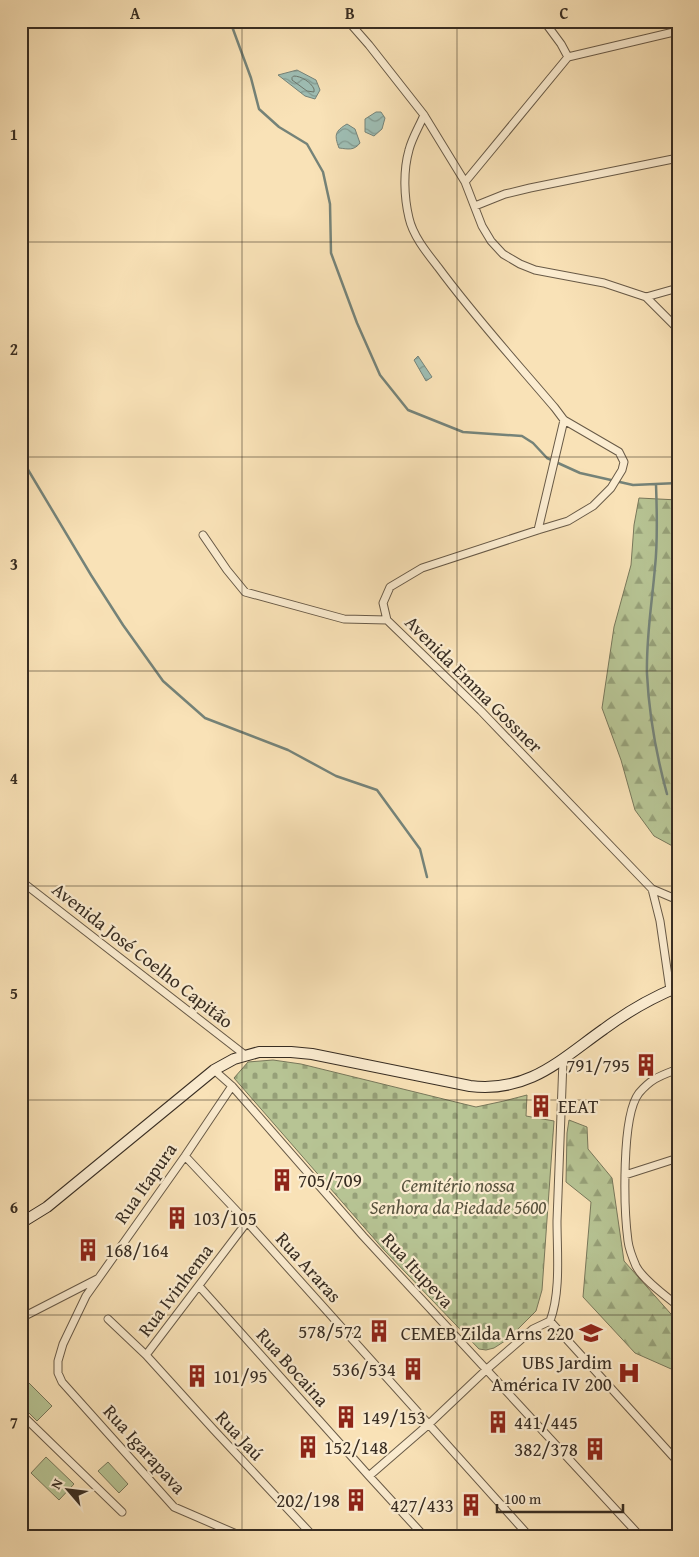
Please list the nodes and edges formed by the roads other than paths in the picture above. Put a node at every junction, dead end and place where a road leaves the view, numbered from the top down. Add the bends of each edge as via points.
1 (348, 21) edge
2 (544, 21) edge
3 (678, 31) edge
4 (568, 57) junction
5 (424, 116) junction
6 (678, 158) edge
7 (465, 182) junction
8 (475, 206) junction
9 (678, 288) edge
10 (646, 297) junction
11 (678, 329) edge
12 (564, 420) junction
13 (538, 530) junction
14 (203, 535) dead end
15 (387, 620) junction
16 (21, 881) edge
17 (652, 889) junction
18 (678, 900) edge
19 (674, 988) edge
20 (246, 1055) junction
21 (563, 1060) junction
22 (214, 1070) junction
23 (678, 1070) edge
24 (232, 1086) junction
25 (184, 1156) junction
26 (678, 1158) edge
27 (624, 1175) junction
28 (247, 1222) junction
29 (21, 1223) edge
30 (97, 1278) junction
31 (199, 1286) junction
32 (676, 1302) edge
33 (21, 1318) edge
34 (108, 1319) dead end
35 (550, 1321) junction
36 (146, 1355) junction
37 (487, 1369) junction
38 (62, 1382) joint
39 (21, 1414) edge
40 (429, 1424) junction
41 (678, 1462) edge
42 (368, 1476) junction
43 (122, 1512) dead end
44 (241, 1536) edge
45 (313, 1536) edge
46 (424, 1536) edge
47 (529, 1536) edge
48 (640, 1536) edge

1 - 5 street
2 - 4 street
3 - 4 street
4 - 7 street
5 - 7 street
5 - 12 street, Avenida Emma Gossner via 409,149 405,169 409,220 414,232 456,291
6 - 8 street via 530,188
7 - 8 street
8 - 10 street via 491,241 503,254 520,264
9 - 10 street
10 - 11 street
12 - 13 street
12 - 13 street, Avenida Emma Gossner via 619,452 624,462 611,488 593,506 568,522
13 - 15 street, Avenida Emma Gossner via 422,568 390,587 383,603
14 - 15 street via 245,592 344,619
15 - 17 street, Avenida Emma Gossner via 481,711
16 - 20 street, Avenida José Coelho Capitão
17 - 18 street, Avenida Emma Gossner
17 - 19 street, Avenida Emma Gossner
19 - 21 main road via 647,1001
20 - 21 main road via 268,1052 312,1054 485,1088 509,1085 543,1073
20 - 22 main road
21 - 35 street via 556,1288
22 - 24 street, Rua Itupeva
22 - 29 main road via 47,1207
23 - 27 street via 652,1079 638,1094 629,1128
24 - 25 street, Rua Itapura
24 - 37 street, Rua Itupeva via 363,1236
25 - 28 street, Rua Araras
25 - 30 street, Rua Itapura
26 - 27 street
27 - 32 street via 628,1242 637,1268
28 - 31 street, Rua Ivinhema
28 - 40 street, Rua Araras
30 - 33 street
30 - 38 street, Rua Itapura via 63,1344 58,1361
31 - 36 street, Rua Ivinhema
31 - 42 street, Rua Bocaina
34 - 36 street, Rua Jaú
35 - 37 street via 533,1329
35 - 41 street
36 - 45 street, Rua Jaú
37 - 40 street
37 - 48 street, Rua Itupeva
38 - 44 street, Rua Igarapava via 174,1507
39 - 43 street
40 - 42 street
40 - 47 street, Rua Araras
42 - 46 street, Rua Bocaina

